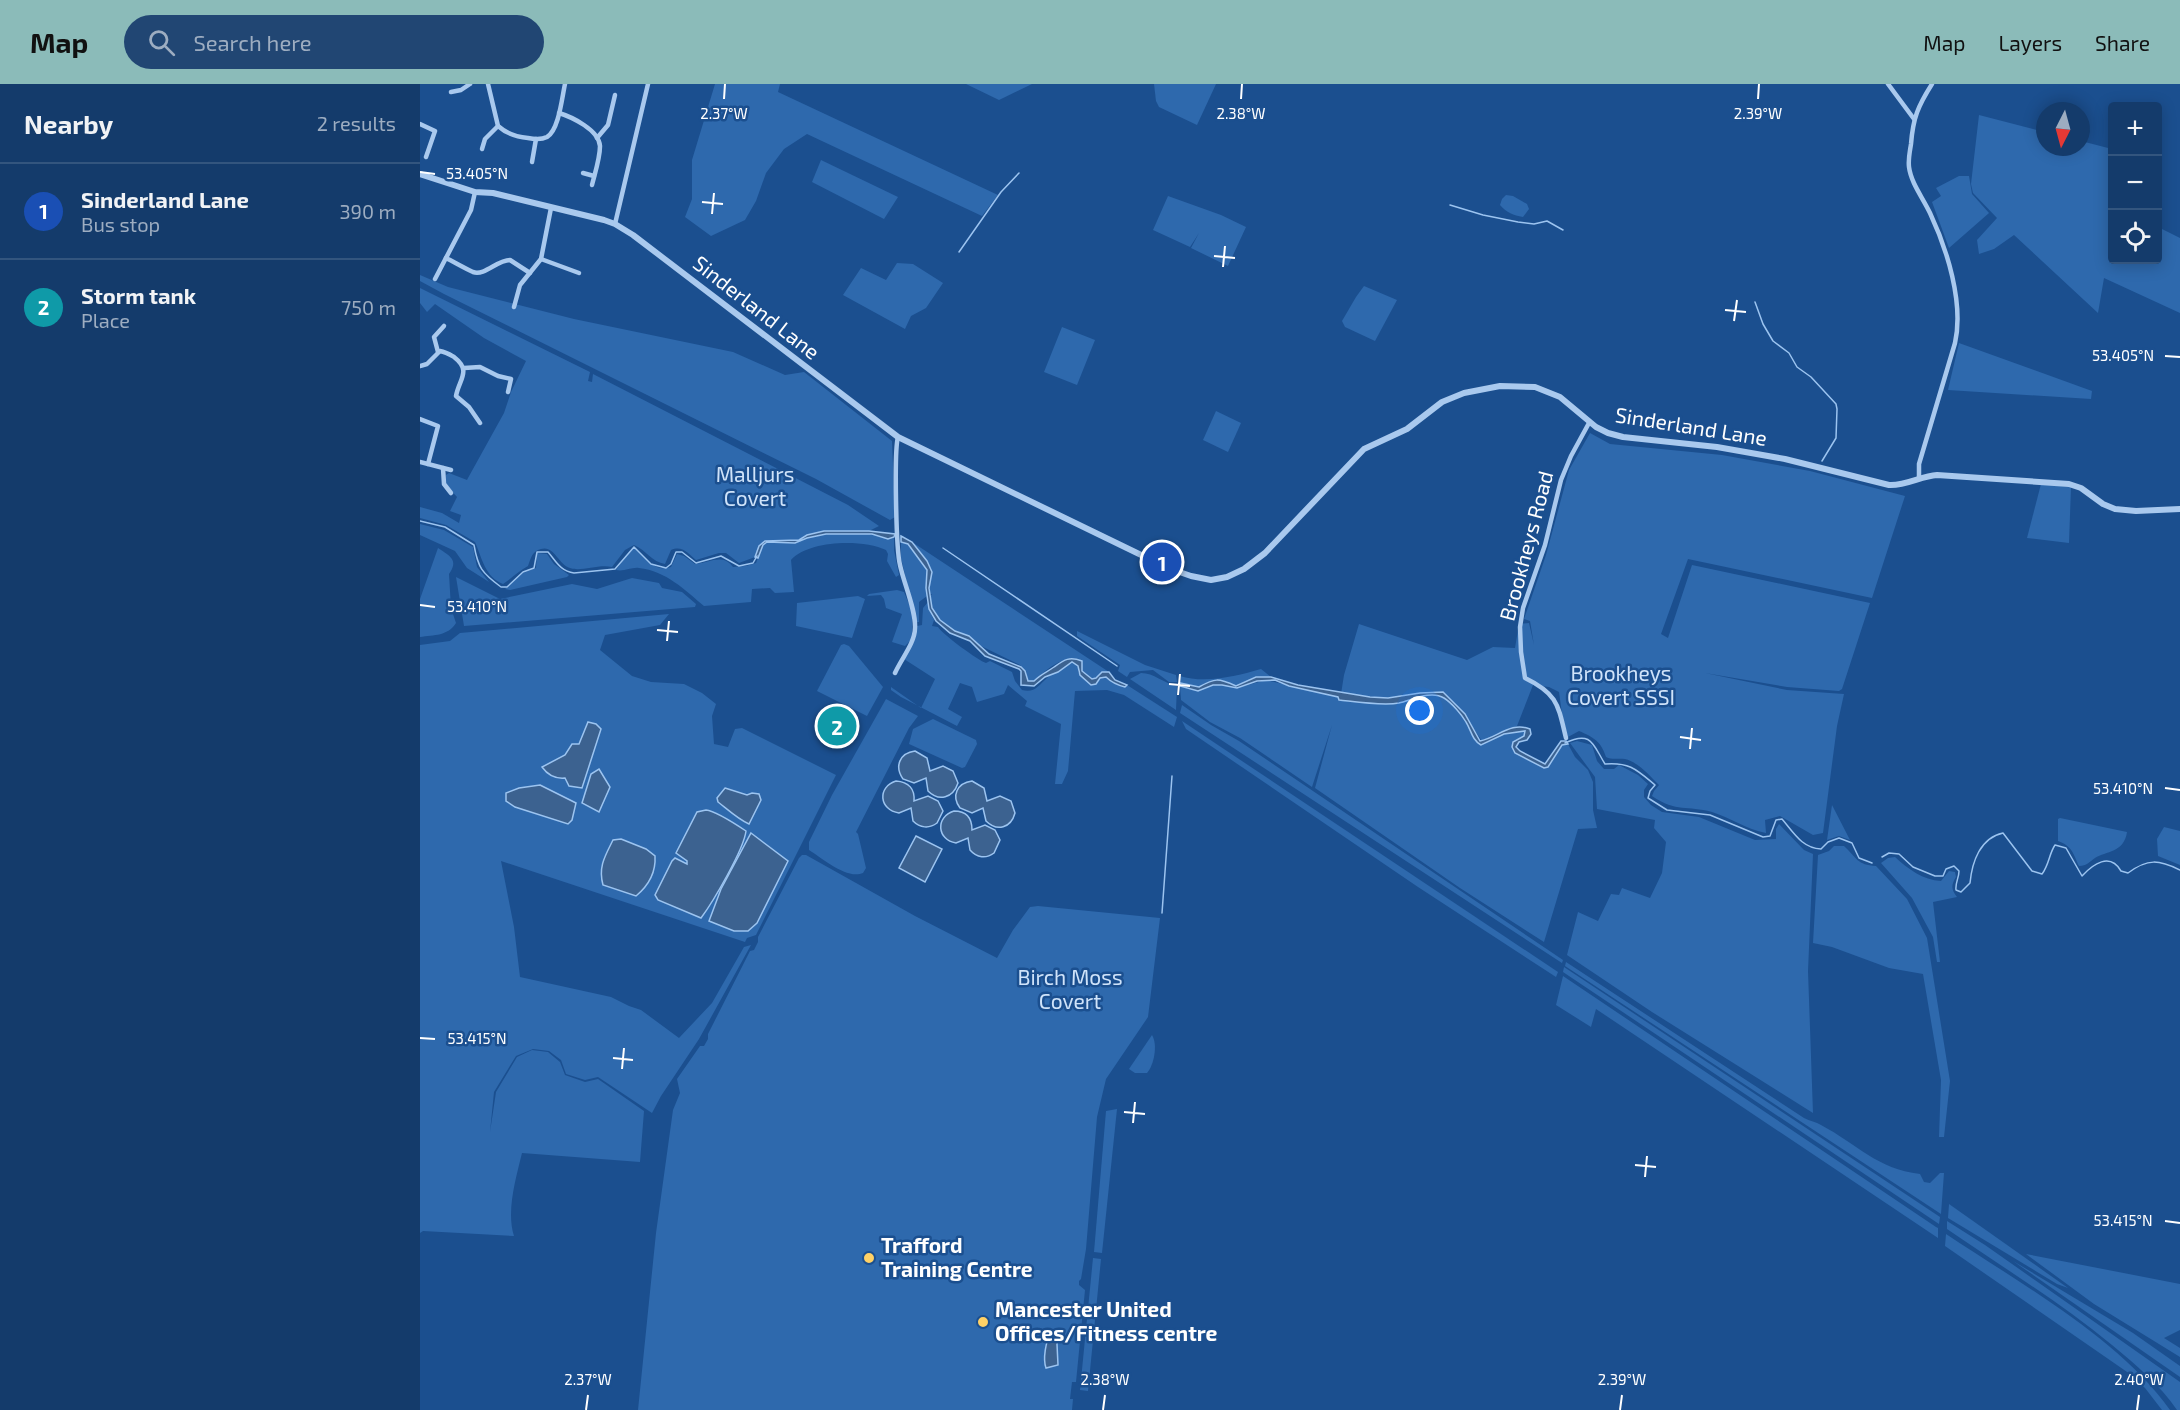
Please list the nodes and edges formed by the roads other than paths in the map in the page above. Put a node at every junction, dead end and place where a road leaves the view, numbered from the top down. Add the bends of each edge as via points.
1 (471, 84) edge
2 (488, 84) edge
3 (565, 84) edge
4 (648, 84) edge
5 (1888, 84) edge
6 (1932, 84) edge
7 (450, 92) dead end
8 (615, 95) dead end
9 (559, 113) junction
10 (1914, 118) junction
11 (420, 124) edge
12 (498, 126) junction
13 (597, 138) junction
14 (536, 139) junction
15 (482, 149) dead end
16 (426, 158) dead end
17 (532, 162) dead end
18 (584, 173) dead end
19 (420, 174) edge
20 (594, 176) junction
21 (592, 185) dead end
22 (476, 192) junction
23 (551, 208) junction
24 (615, 224) junction
25 (446, 258) junction
26 (541, 260) junction
27 (530, 273) junction
28 (579, 273) dead end
29 (435, 279) dead end
30 (514, 308) dead end
31 (444, 326) dead end
32 (438, 352) junction
33 (420, 366) edge
34 (464, 368) junction
35 (508, 392) dead end
36 (420, 419) edge
37 (480, 423) dead end
38 (1589, 423) junction
39 (898, 437) junction
40 (420, 462) edge
41 (428, 464) junction
42 (443, 468) junction
43 (451, 470) dead end
44 (1919, 478) junction
45 (445, 487) junction
46 (439, 492) dead end
47 (451, 493) dead end
48 (2180, 509) edge
49 (894, 673) dead end
50 (1566, 738) dead end

1 - 7 street
2 - 12 street
3 - 9 street
4 - 24 street
5 - 10 street
6 - 10 street
8 - 13 street via 608,125
9 - 13 street
9 - 14 street via 547,137
10 - 44 street via 1909,166 1932,216 1950,270 1957,319 1955,343 1919,464
11 - 16 street via 435,130
12 - 14 street via 512,135
12 - 15 street via 485,139
13 - 20 street via 600,145
14 - 17 street
18 - 20 street
19 - 22 street, Sinderland Lane
20 - 21 street
22 - 23 street, Sinderland Lane
22 - 25 street
23 - 24 street, Sinderland Lane
23 - 26 street
24 - 39 street, Sinderland Lane
25 - 27 street via 477,272 510,260
25 - 29 street
26 - 27 street
26 - 28 street
27 - 30 street via 517,291
31 - 32 street via 434,337
32 - 33 street
32 - 34 street via 445,351
34 - 35 street via 480,367 511,379
34 - 37 street via 456,396
36 - 41 street via 438,426
38 - 39 street, Sinderland Lane via 1560,397 1535,387 1493,387 1449,399 1407,429 1365,449 1254,562 1235,574 1211,580 1181,574
38 - 44 street, Sinderland Lane via 1623,437 1785,459 1883,484 1899,485
38 - 50 street, Brookheys Road via 1561,480 1520,627 1526,678 1558,703
39 - 49 street via 897,546 915,628
40 - 41 street
41 - 42 street
42 - 43 street
42 - 45 street
44 - 48 street, Sinderland Lane via 1944,475 2069,484 2115,509
45 - 46 street
45 - 47 street

